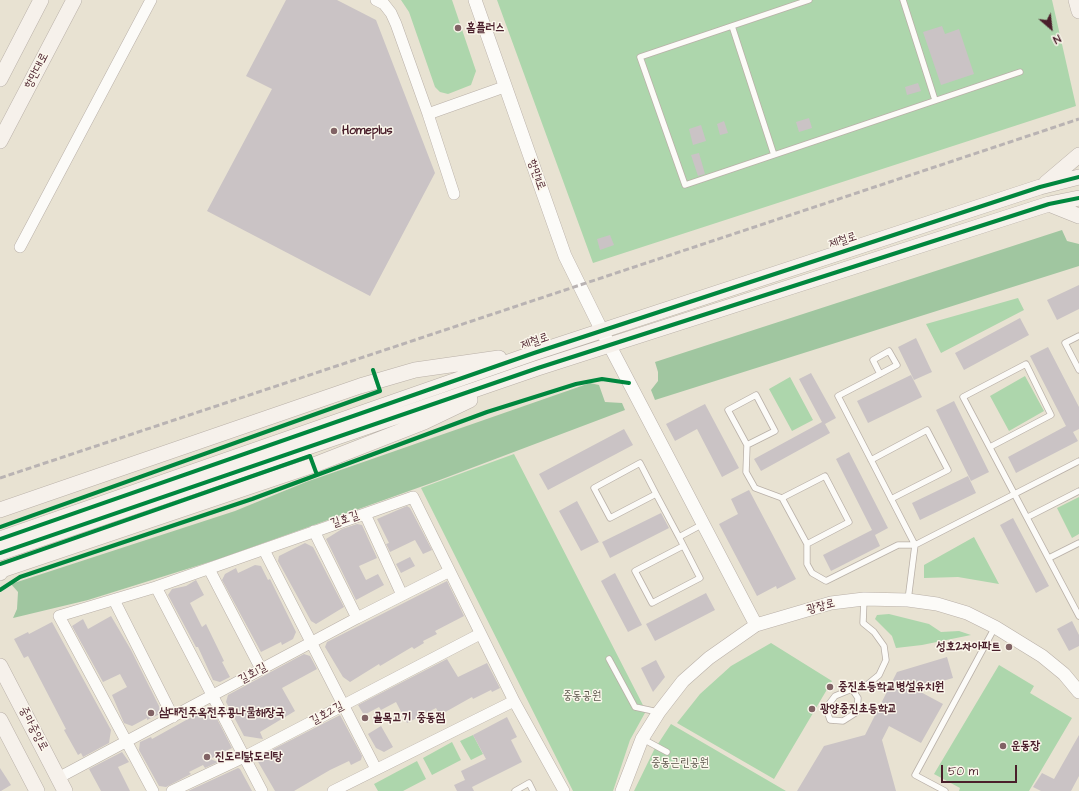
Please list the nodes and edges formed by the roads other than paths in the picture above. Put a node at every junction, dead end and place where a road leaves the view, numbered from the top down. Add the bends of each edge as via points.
1 (41, 0) edge
2 (74, 0) edge
3 (151, 0) edge
4 (376, 0) edge
5 (475, 0) edge
6 (809, 0) edge
7 (903, 0) edge
8 (732, 26) junction
9 (1020, 72) dead end
10 (0, 79) edge
11 (504, 87) junction
12 (935, 100) junction
13 (428, 114) junction
14 (0, 141) edge
15 (774, 154) junction
16 (1079, 155) edge
17 (1079, 177) edge
18 (1040, 187) junction
19 (454, 194) dead end
20 (1079, 198) edge
21 (1049, 204) junction
22 (1079, 216) edge
23 (20, 247) dead end
24 (602, 331) junction
25 (1079, 336) edge
26 (610, 345) junction
27 (534, 353) junction
28 (538, 368) junction
29 (1079, 370) edge
30 (880, 374) dead end
31 (747, 445) junction
32 (990, 447) junction
33 (871, 460) junction
34 (1079, 461) edge
35 (1079, 491) edge
36 (656, 494) junction
37 (1015, 494) junction
38 (782, 498) junction
39 (891, 499) junction
40 (0, 510) edge
41 (365, 514) junction
42 (1028, 518) junction
43 (704, 524) junction
44 (314, 531) junction
45 (679, 537) junction
46 (1079, 543) edge
47 (806, 544) junction
48 (916, 545) junction
49 (2, 546) edge
50 (683, 546) junction
51 (264, 550) junction
52 (1049, 558) junction
53 (209, 569) junction
54 (1, 571) edge
55 (448, 572) junction
56 (156, 587) junction
57 (402, 595) junction
58 (864, 598) junction
59 (114, 600) junction
60 (908, 600) junction
61 (1079, 616) edge
62 (357, 618) junction
63 (756, 624) junction
64 (995, 626) junction
65 (480, 634) junction
66 (311, 643) junction
67 (609, 659) dead end
68 (0, 666) edge
69 (261, 669) junction
70 (852, 689) junction
71 (1079, 692) edge
72 (211, 695) junction
73 (514, 701) junction
74 (342, 705) junction
75 (659, 712) junction
76 (173, 717) junction
77 (0, 720) edge
78 (642, 739) junction
79 (126, 741) junction
80 (667, 752) dead end
81 (244, 757) junction
82 (376, 769) junction
83 (58, 778) junction
84 (32, 789) edge
85 (65, 791) edge
86 (153, 791) edge
87 (172, 791) edge
88 (262, 791) edge
89 (333, 791) edge
90 (515, 791) edge
91 (533, 791) edge
92 (564, 791) edge
93 (622, 791) edge
94 (945, 791) edge

1 - 10 main road
2 - 14 main road, 항만대로
3 - 23 street
4 - 13 street via 384,4 391,13
5 - 11 street, 항만11로
6 - 8 lane
7 - 12 lane
8 - 15 lane
8 - 15 lane via 640,57 685,185
9 - 12 lane
11 - 13 street
11 - 24 street, 항만11로 via 565,256
12 - 15 lane
13 - 19 street
16 - 18 main road
17 - 18 main road, 제철로
18 - 24 main road, 제철로
20 - 21 main road, 제철로
21 - 22 main road
21 - 26 main road, 제철로
24 - 26 street, 항만11로
24 - 27 main road, 제철로
25 - 29 lane via 1065,343
26 - 28 main road, 제철로
26 - 43 street, 항만11로
27 - 40 main road via 415,370 366,384
27 - 49 main road, 제철로
28 - 49 main road, 제철로
28 - 54 main road via 424,422 314,465
30 - 33 lane via 838,396
31 - 31 lane via 775,431 756,395 728,410
31 - 38 lane via 746,472 755,488
32 - 32 lane via 963,397 1026,364 1052,415
32 - 37 lane
33 - 39 lane
33 - 39 lane via 927,430 948,470
34 - 37 lane
35 - 42 lane
36 - 36 lane via 640,464 594,488 610,518
36 - 45 lane
37 - 42 lane
37 - 48 lane
38 - 47 lane
38 - 47 lane via 825,476 849,522
39 - 48 lane
41 - 44 street, 길호길
41 - 55 street, 길호길 via 413,497
41 - 57 street
42 - 52 lane
43 - 45 lane
43 - 63 street, 항만11로
44 - 51 street, 길호길
44 - 62 street
45 - 50 lane
46 - 52 lane
47 - 48 lane via 807,564 812,573 826,581 898,545
48 - 60 lane
50 - 50 lane via 700,578 652,604 635,571
51 - 53 street, 길호길
51 - 66 street
52 - 61 lane
53 - 56 street, 길호길
53 - 69 street
55 - 57 street, 길호1길
55 - 65 street, 길호길
56 - 59 street, 길호길
56 - 72 street
57 - 62 street, 길호1길
58 - 60 street, 광장로
58 - 63 street, 광장로 via 831,603
58 - 70 lane via 862,623 884,646 886,660 879,675 868,684
59 - 76 street
59 - 79 street, 길호길 via 59,616
60 - 64 street, 광장로 via 937,604 967,613
62 - 66 street, 길호1길
63 - 75 street, 광장로 via 683,681
64 - 71 street, 광장로 via 1042,656 1064,674
64 - 94 lane via 915,776
65 - 73 street, 길호길
65 - 74 street, 길호2길
66 - 69 street, 길호1길
66 - 74 street
67 - 75 lane via 635,707
68 - 83 main road, 중마중앙로
69 - 72 street, 길호1길
70 - 70 lane via 835,696 826,708 830,720 843,721 857,712 858,698
72 - 76 street, 길호1길
72 - 81 street
73 - 82 street
73 - 92 street, 길호길
74 - 81 street, 길호2길
74 - 82 street
75 - 78 street, 광장로
76 - 79 street, 길호1길
77 - 84 main road, 중마중앙로
78 - 80 lane
78 - 93 street, 광장로
79 - 83 street, 길호1길
79 - 86 street, 길호길
81 - 87 street, 길호2길
81 - 88 street
82 - 89 street
83 - 85 main road, 중마중앙로
90 - 91 lane via 529,784

